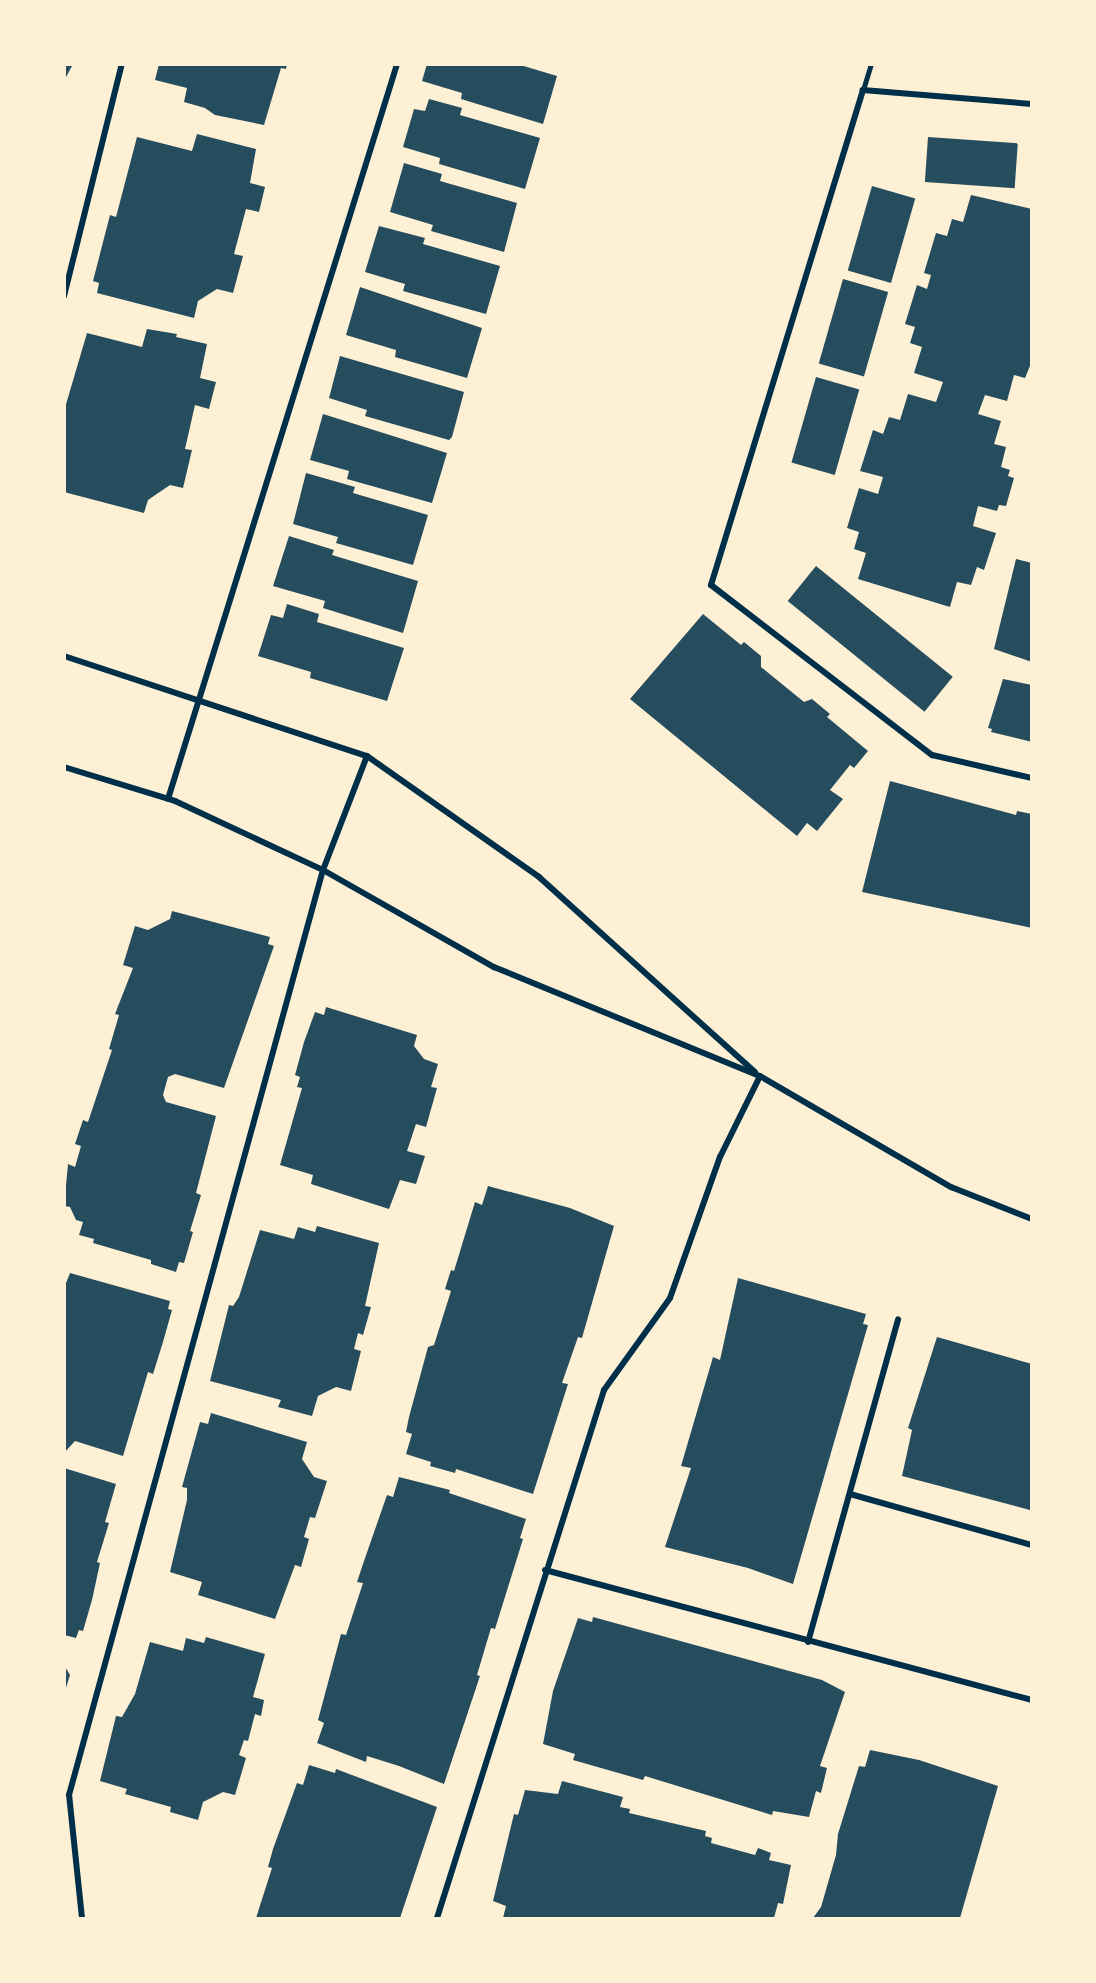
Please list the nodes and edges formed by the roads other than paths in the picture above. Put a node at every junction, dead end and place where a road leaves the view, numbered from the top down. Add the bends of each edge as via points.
1 (122, 64) edge
2 (397, 64) edge
3 (871, 64) edge
4 (863, 90) junction
5 (1032, 104) edge
6 (64, 296) edge
7 (64, 657) edge
8 (200, 698) junction
9 (367, 756) junction
10 (64, 767) edge
11 (1032, 778) edge
12 (168, 799) junction
13 (323, 870) junction
14 (760, 1076) junction
15 (1032, 1219) edge
16 (898, 1319) dead end
17 (850, 1494) junction
18 (1032, 1545) edge
19 (545, 1570) junction
20 (808, 1642) junction
21 (1032, 1700) edge
22 (82, 1918) edge
23 (437, 1918) edge

1 - 6 street
2 - 8 street
3 - 4 lane
4 - 5 street
4 - 11 street via 711,585 932,755
7 - 8 street
8 - 9 street
8 - 12 street
9 - 13 street
9 - 14 street via 539,878
10 - 12 street
12 - 13 street
13 - 14 street via 494,967
13 - 22 street via 69,1796
14 - 15 street via 951,1187
14 - 19 street via 720,1157 670,1298 604,1390
16 - 17 street
17 - 18 street
17 - 20 street
19 - 20 street
19 - 23 street
20 - 21 street

